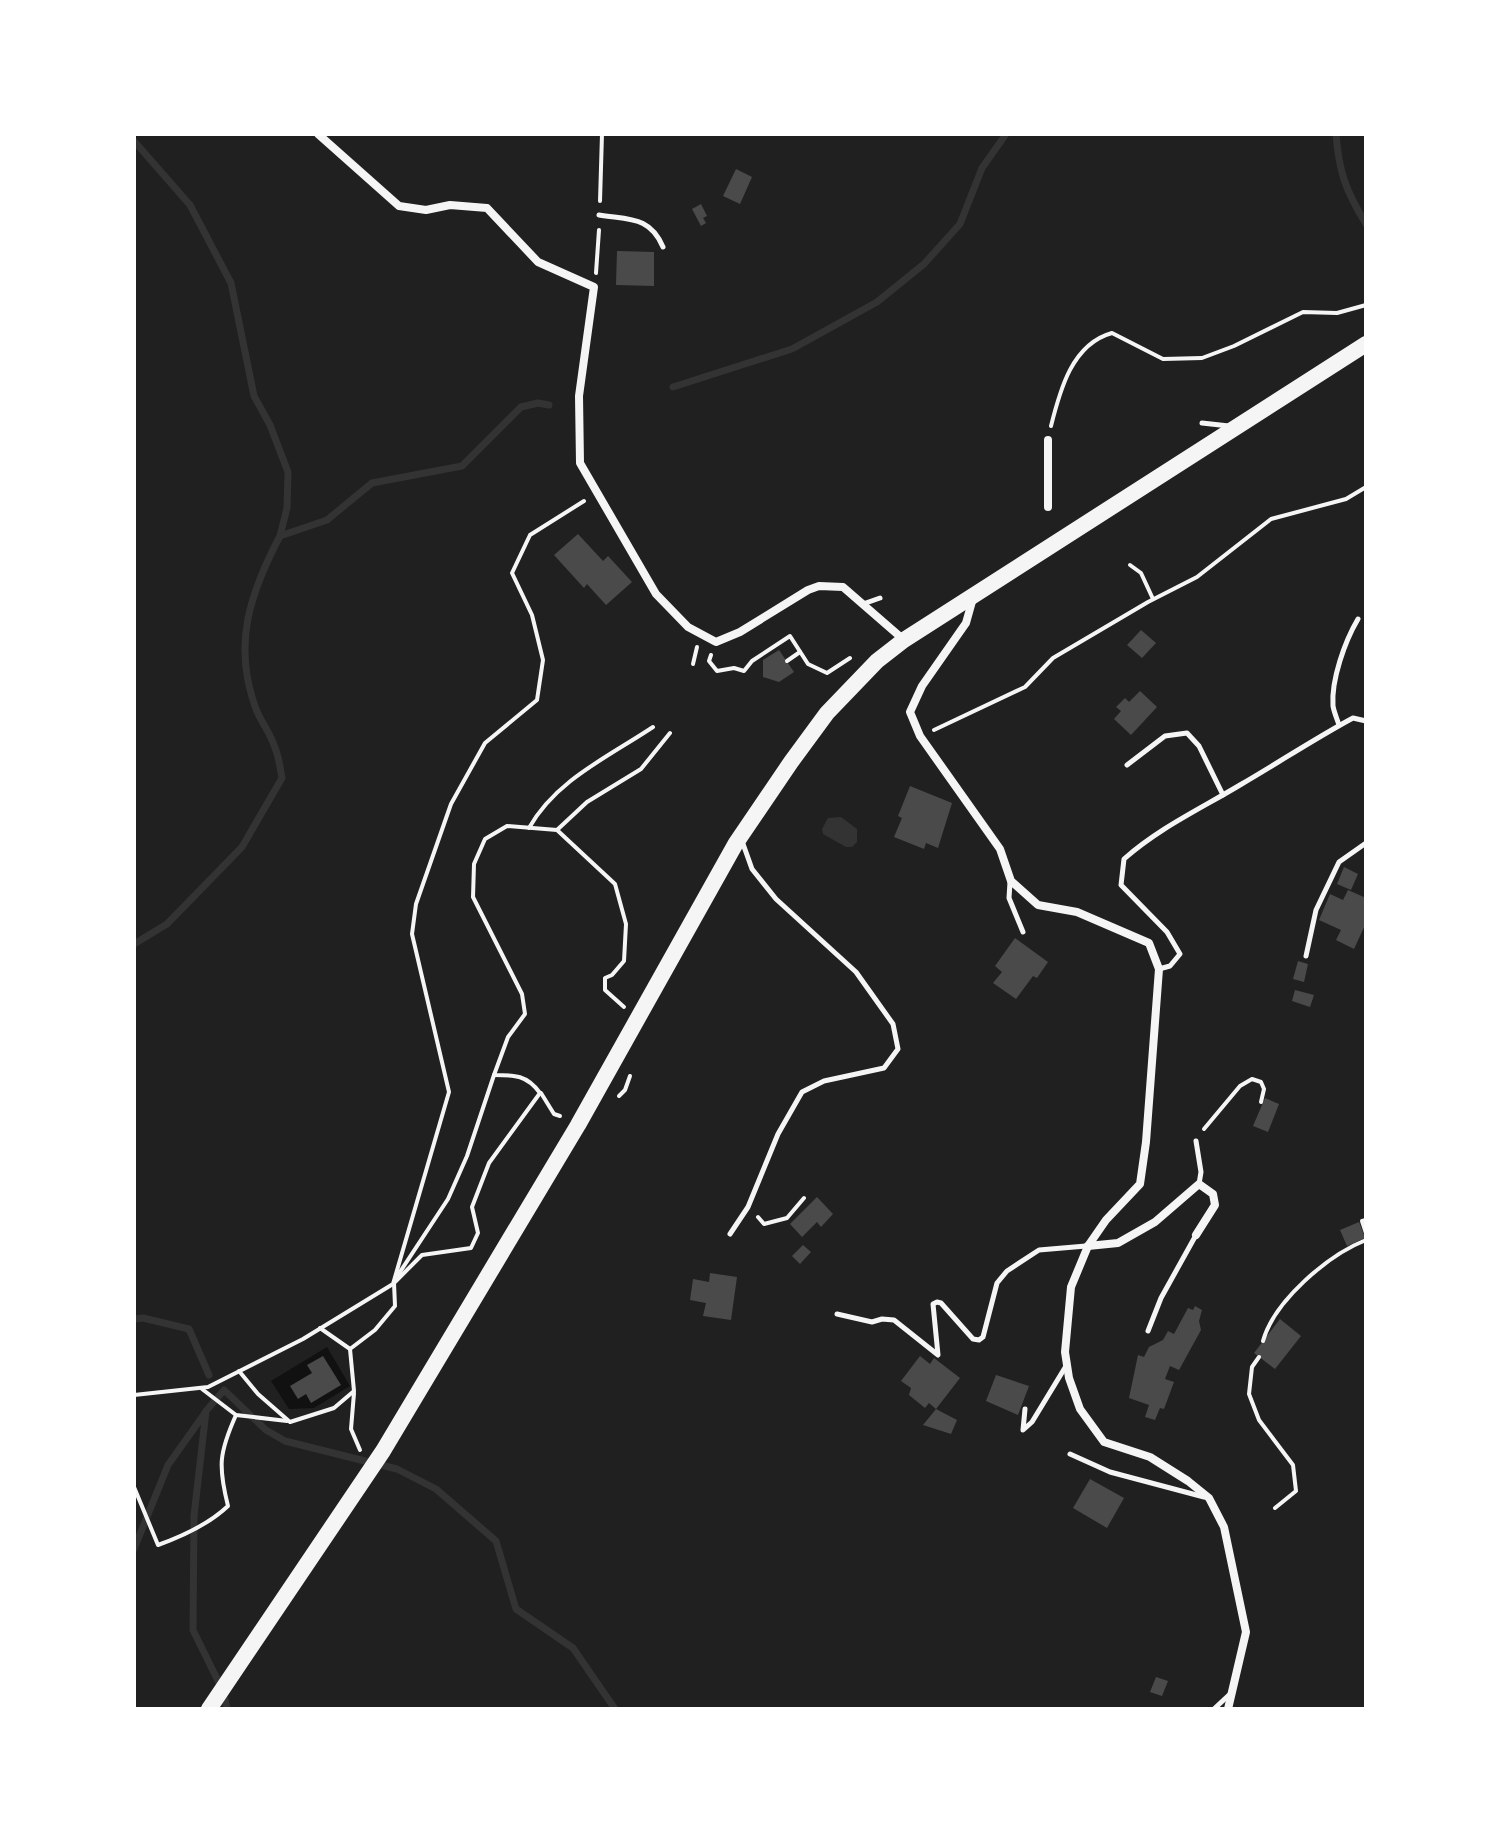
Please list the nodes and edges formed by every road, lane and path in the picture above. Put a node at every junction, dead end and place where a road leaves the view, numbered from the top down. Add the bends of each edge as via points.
1 (318, 134) edge
2 (599, 215) dead end
3 (663, 247) dead end
4 (1366, 305) edge
5 (1366, 344) edge
6 (1202, 423) dead end
7 (1238, 427) junction
8 (1048, 440) joint
9 (1366, 487) edge
10 (598, 493) junction
11 (1048, 507) dead end
12 (1130, 565) dead end
13 (974, 594) junction
14 (880, 598) dead end
15 (1153, 599) junction
16 (863, 604) junction
17 (1358, 619) dead end
18 (904, 640) junction
19 (800, 652) junction
20 (857, 653) dead end
21 (709, 661) dead end
22 (787, 661) dead end
23 (1366, 721) edge
24 (1339, 725) junction
25 (653, 727) dead end
26 (670, 733) dead end
27 (920, 736) junction
28 (1127, 765) dead end
29 (1223, 795) junction
30 (529, 828) junction
31 (557, 830) junction
32 (738, 840) junction
33 (1366, 843) edge
34 (1011, 881) junction
35 (1023, 932) dead end
36 (1306, 956) dead end
37 (1159, 969) junction
38 (627, 1009) dead end
39 (633, 1069) dead end
40 (494, 1075) junction
41 (540, 1093) junction
42 (616, 1099) dead end
43 (1261, 1102) dead end
44 (566, 1117) dead end
45 (1196, 1141) joint
46 (1199, 1184) junction
47 (804, 1198) dead end
48 (748, 1207) junction
49 (1366, 1220) edge
50 (1366, 1233) edge
51 (730, 1234) dead end
52 (1196, 1235) joint
53 (1366, 1240) edge
54 (1088, 1246) junction
55 (393, 1284) junction
56 (837, 1314) dead end
57 (320, 1328) junction
58 (1148, 1331) dead end
59 (1263, 1341) dead end
60 (350, 1349) junction
61 (1259, 1357) dead end
62 (1067, 1365) junction
63 (239, 1371) junction
64 (201, 1388) junction
65 (354, 1391) junction
66 (134, 1395) edge
67 (1025, 1409) dead end
68 (236, 1415) junction
69 (290, 1422) junction
70 (1070, 1454) dead end
71 (365, 1461) dead end
72 (134, 1487) edge
73 (1209, 1498) junction
74 (1275, 1508) dead end
75 (1233, 1692) junction
76 (209, 1709) edge
77 (1214, 1709) edge
78 (1228, 1709) edge

1 - 10 street via 399,206 487,208 538,262 594,287 579,396 580,463
2 - 3 lane via 645,222
4 - 8 path via 1337,313 1303,312 1202,358 1163,359 1112,333 1105,335 1075,359
5 - 7 main road
6 - 7 lane
7 - 13 main road
8 - 11 street
9 - 15 path via 1346,499 1271,519 1197,577
10 - 16 street via 656,594 688,627 716,642 819,586 843,587
10 - 55 path via 530,535 512,573 532,615 543,660 537,700 485,743 451,804 416,904 412,934 449,1092
12 - 15 path via 1141,573
13 - 18 main road
13 - 27 street via 966,623 910,712
14 - 16 lane
15 - 27 path via 1053,658 1025,687
16 - 18 street
17 - 24 lane via 1339,668 1333,707
18 - 32 main road via 827,713
19 - 20 path via 808,664 827,673
19 - 21 path via 790,636 744,671 717,671
19 - 22 path
23 - 24 lane via 1353,718
24 - 29 lane
25 - 30 path via 555,792
26 - 31 path via 641,769 587,802
27 - 34 street via 1000,849
28 - 29 lane via 1165,736 1187,733
29 - 37 lane via 1150,836 1124,859 1121,885 1167,932 1180,954
30 - 31 path
30 - 40 path via 507,826 485,839 474,864 473,897 522,994 525,1014 508,1037
31 - 38 path via 615,884 626,924 624,961 605,978 605,990
32 - 48 lane via 776,899 856,972 893,1024 898,1049 884,1068 824,1081 802,1092
32 - 76 main road via 578,1125 383,1451
33 - 36 lane via 1339,862 1316,910
34 - 35 lane via 1009,898
34 - 37 street via 1038,905 1077,912 1149,943
37 - 54 street via 1140,1184
39 - 42 path
40 - 41 path via 522,1076
40 - 55 path via 448,1199
41 - 44 path via 554,1114
41 - 55 path via 489,1163 472,1207 478,1233 471,1248 422,1255
43 - 45 path via 1264,1089 1252,1079 1240,1086
45 - 46 lane
46 - 52 street via 1213,1194 1215,1205
46 - 54 street via 1155,1222 1118,1243
47 - 48 path via 787,1218 764,1224
48 - 51 lane
49 - 50 path
52 - 58 lane
53 - 59 path via 1293,1291 1267,1326
54 - 56 lane via 1039,1250 1007,1271 997,1283 979,1340 941,1303 933,1304 938,1355 894,1320 872,1322
54 - 62 street via 1071,1287
55 - 57 path
55 - 60 path via 395,1306
57 - 60 path
57 - 63 path
60 - 65 path
61 - 74 path via 1252,1367 1249,1394 1259,1420 1293,1465 1296,1491
62 - 67 lane via 1023,1430
62 - 73 street via 1080,1409 1104,1442 1150,1457
63 - 64 path
63 - 69 path
64 - 66 path
64 - 68 path
65 - 69 path via 334,1408
65 - 71 path via 351,1429
68 - 69 path
68 - 72 path via 222,1449 220,1475 228,1506 215,1518 158,1545
70 - 73 lane via 1110,1472
73 - 75 street via 1224,1527 1246,1632
75 - 77 lane
75 - 78 street

